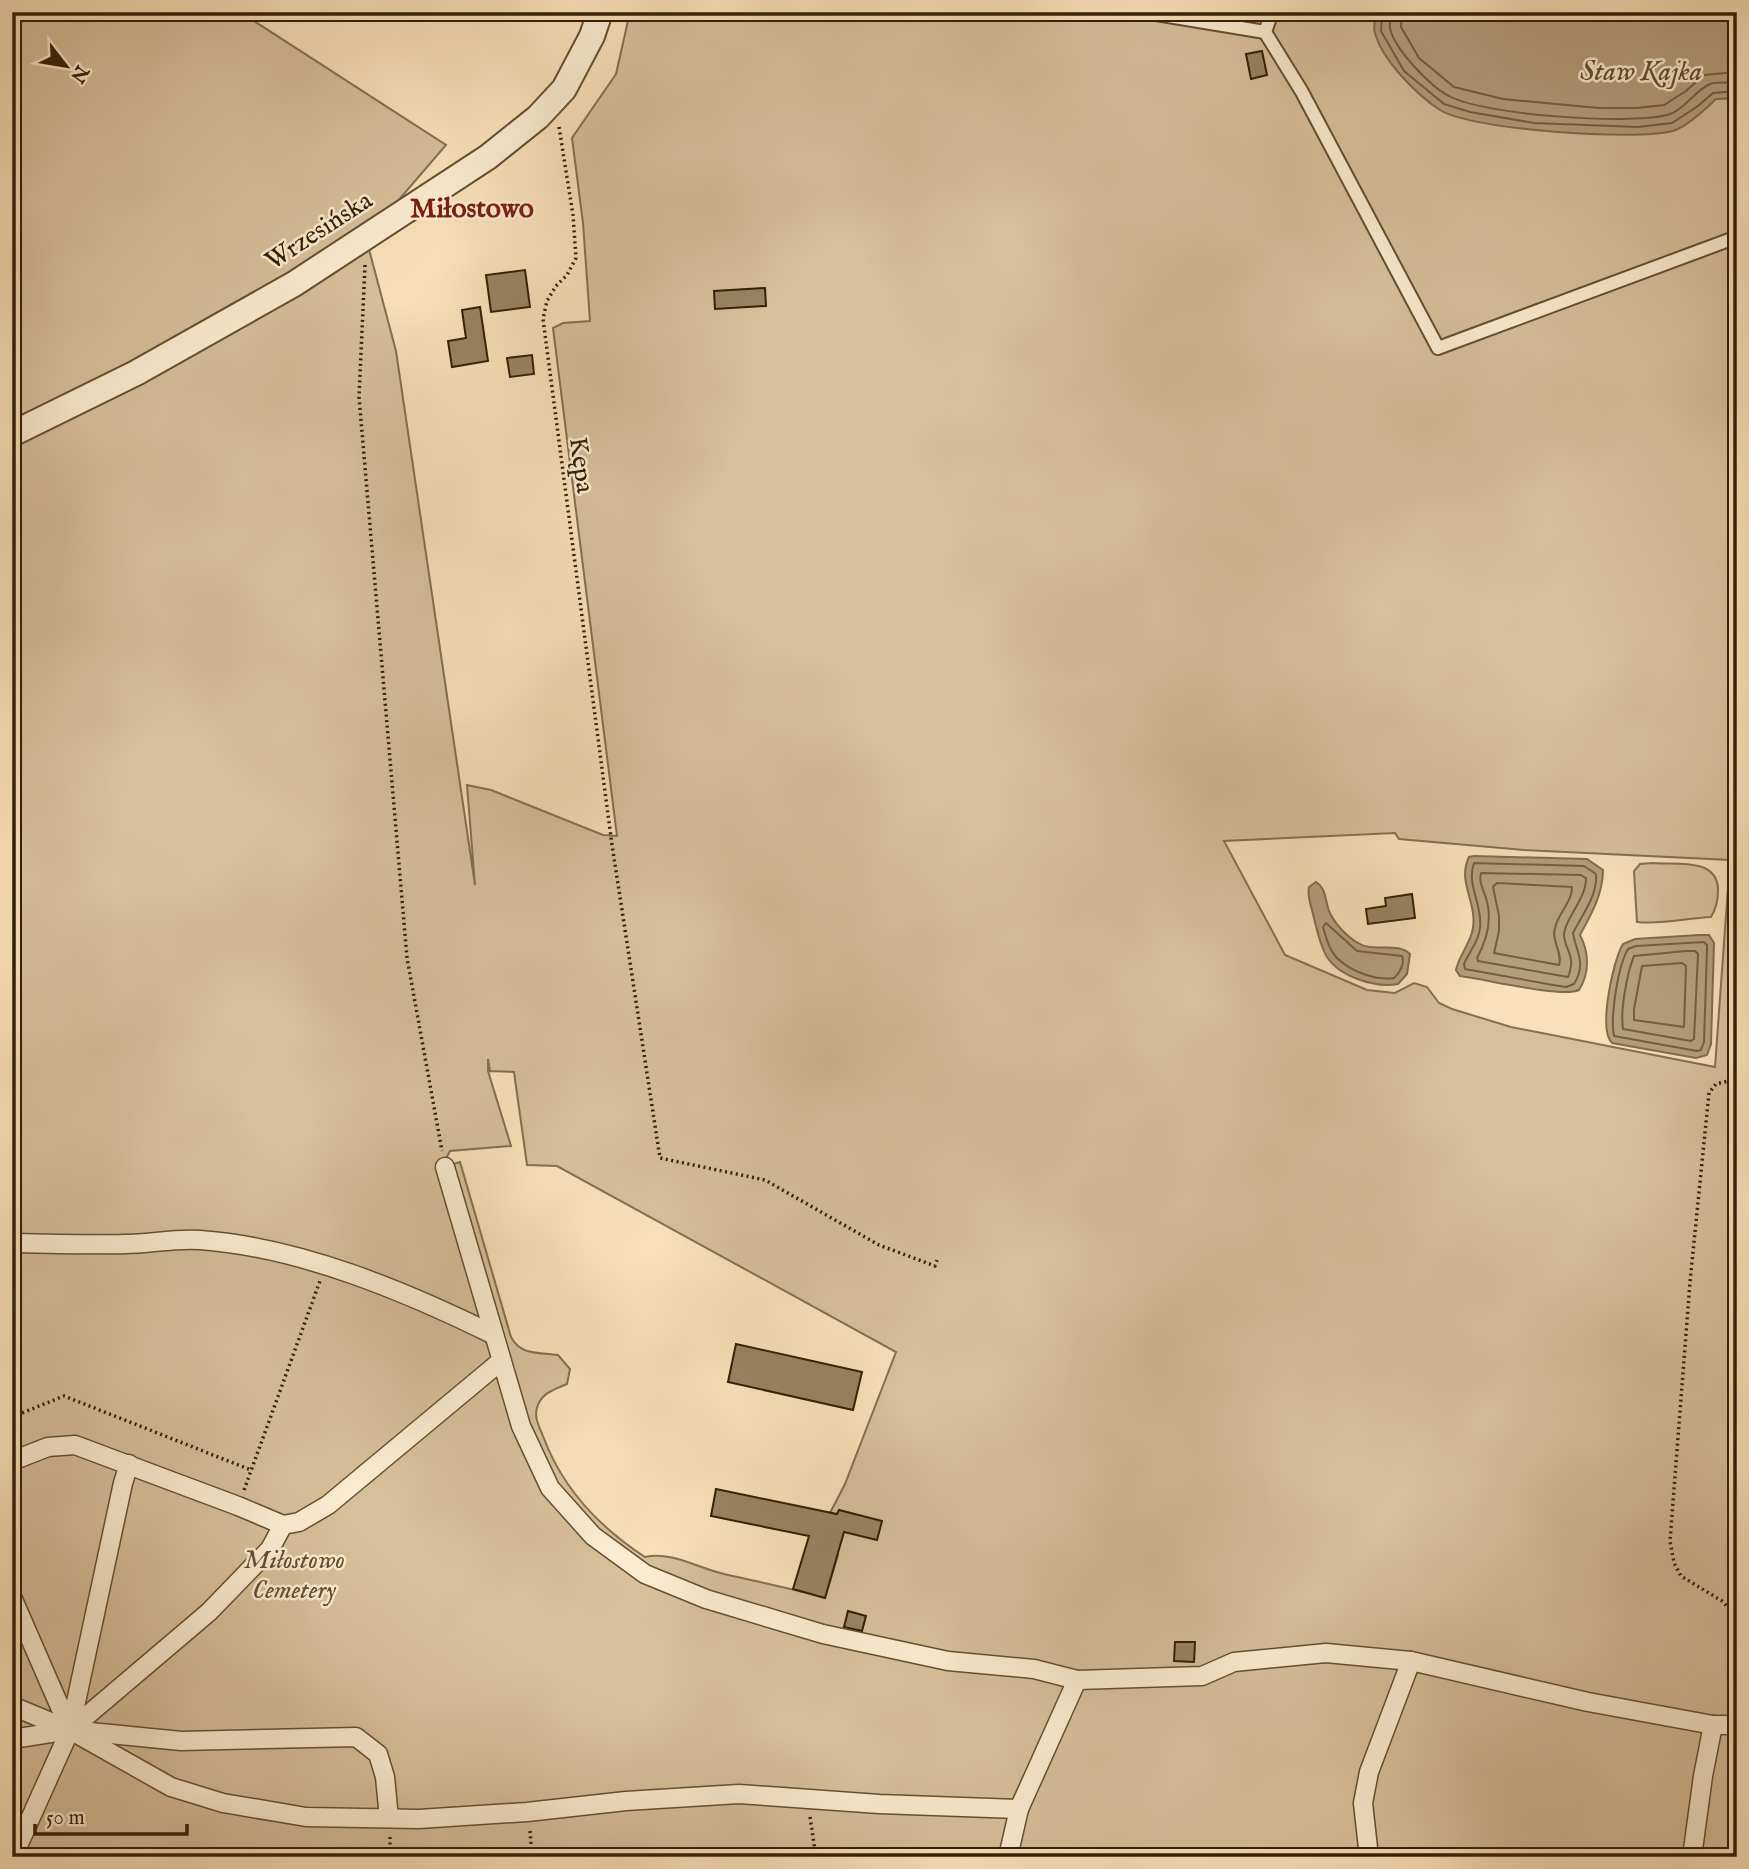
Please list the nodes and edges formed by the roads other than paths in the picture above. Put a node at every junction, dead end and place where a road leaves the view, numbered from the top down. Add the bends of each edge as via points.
1 (600, 12) edge
2 (1144, 12) edge
3 (1272, 12) edge
4 (1265, 32) junction
5 (1737, 237) edge
6 (12, 434) edge
7 (445, 1167) road end
8 (12, 1243) edge
9 (494, 1335) junction
10 (501, 1361) junction
11 (12, 1461) edge
12 (129, 1464) junction
13 (283, 1525) junction
14 (12, 1597) edge
15 (1411, 1661) junction
16 (1077, 1680) junction
17 (12, 1706) edge
18 (1713, 1724) junction
19 (1737, 1725) edge
20 (70, 1730) junction
21 (12, 1740) edge
22 (1019, 1809) junction
23 (389, 1818) junction
24 (13, 1857) edge
25 (1008, 1857) edge
26 (1369, 1857) edge
27 (1692, 1857) edge

1 - 6 street, Wrzesińska via 578,65 556,99 488,157 224,325
2 - 4 lane
3 - 4 lane
4 - 5 lane via 1302,92 1438,348
7 - 9 street
8 - 9 street via 197,1240 248,1247 325,1266
9 - 10 street
10 - 13 street via 328,1505 299,1522
10 - 16 street via 521,1426 550,1488 593,1536 645,1574 706,1599 823,1634 948,1661 1034,1669
11 - 12 street via 48,1447 75,1445
12 - 13 street
12 - 20 street
13 - 20 street via 270,1549 209,1612
14 - 20 street
15 - 16 street via 1326,1653 1234,1662 1202,1676
15 - 18 street via 1588,1702
15 - 26 street via 1369,1772 1363,1803
16 - 22 street
17 - 20 street
18 - 19 street
18 - 27 street
20 - 21 street
20 - 23 street via 171,1787 223,1803 306,1817
20 - 23 street via 181,1741 356,1737 378,1754
20 - 24 street
22 - 23 street via 739,1794
22 - 25 street

